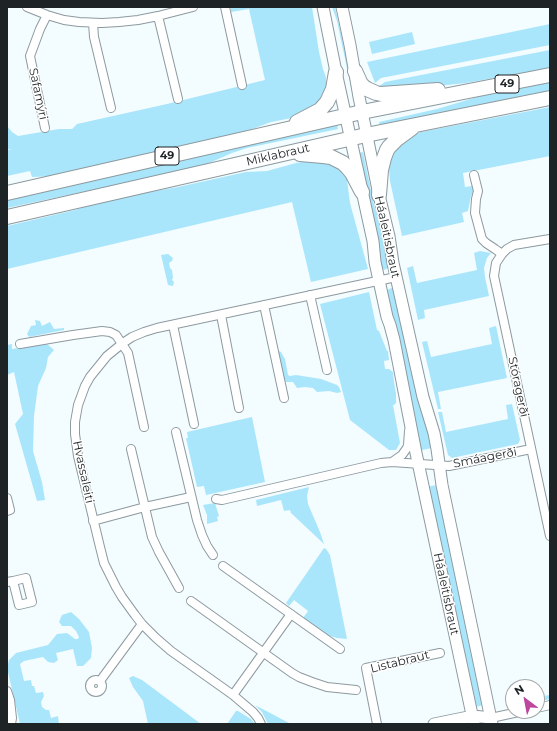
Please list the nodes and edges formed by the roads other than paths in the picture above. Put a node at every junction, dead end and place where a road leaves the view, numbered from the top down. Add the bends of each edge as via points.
1 (27, 7) edge
2 (193, 7) edge
3 (225, 7) edge
4 (323, 7) edge
5 (342, 7) edge
6 (47, 15) junction
7 (158, 16) junction
8 (93, 23) junction
9 (355, 71) junction
10 (336, 72) junction
11 (550, 75) edge
12 (242, 85) dead end
13 (465, 92) junction
14 (550, 98) edge
15 (178, 99) dead end
16 (111, 108) dead end
17 (362, 112) junction
18 (346, 116) junction
19 (418, 124) junction
20 (45, 128) dead end
21 (282, 130) junction
22 (366, 135) junction
23 (350, 139) junction
24 (284, 153) junction
25 (474, 175) dead end
26 (52, 182) junction
27 (7, 185) edge
28 (362, 192) junction
29 (7, 193) edge
30 (379, 195) junction
31 (7, 217) edge
32 (550, 239) edge
33 (502, 254) junction
34 (396, 277) junction
35 (379, 280) junction
36 (310, 295) junction
37 (264, 305) junction
38 (221, 314) junction
39 (173, 325) junction
40 (122, 343) junction
41 (20, 344) dead end
42 (327, 370) dead end
43 (284, 398) dead end
44 (239, 408) dead end
45 (410, 420) junction
46 (194, 424) dead end
47 (144, 427) dead end
48 (176, 432) dead end
49 (131, 449) dead end
50 (531, 449) junction
51 (392, 462) junction
52 (419, 464) junction
53 (439, 465) junction
54 (191, 497) junction
55 (7, 498) edge
56 (216, 498) dead end
57 (145, 507) junction
58 (7, 511) edge
59 (93, 521) junction
60 (550, 536) edge
61 (213, 555) dead end
62 (223, 566) dead end
63 (178, 588) dead end
64 (191, 602) dead end
65 (291, 614) junction
66 (142, 624) junction
67 (340, 649) dead end
68 (263, 652) junction
69 (440, 653) dead end
70 (100, 681) dead end
71 (356, 690) dead end
72 (7, 691) edge
73 (233, 695) junction
74 (505, 717) edge
75 (475, 721) edge
76 (492, 721) edge
77 (12, 724) edge
78 (262, 724) edge
79 (377, 724) edge
80 (434, 724) edge

1 - 6 street
2 - 7 street
3 - 12 street
4 - 10 main road, Háaleitisbraut
5 - 9 main road, Háaleitisbraut
6 - 8 street via 64,20
6 - 20 street, Safamýri via 30,56
7 - 8 street
7 - 15 street
8 - 16 street
9 - 13 highway via 364,87 381,94 441,90
9 - 17 main road, Háaleitisbraut
10 - 18 main road, Háaleitisbraut
10 - 21 highway via 330,97 320,110
11 - 13 highway, Miklabraut / 49
13 - 17 highway, Miklabraut / 49
14 - 19 highway, Miklabraut / 49
17 - 18 highway, Miklabraut / 49
17 - 22 main road, Háaleitisbraut
18 - 21 highway, Miklabraut / 49
18 - 23 main road, Háaleitisbraut
19 - 22 highway, Miklabraut / 49
19 - 30 highway via 389,147 381,170
21 - 26 highway, Miklabraut / 49
22 - 23 highway, Miklabraut / 49
22 - 30 main road, Háaleitisbraut
23 - 24 highway, Miklabraut / 49
23 - 28 main road, Háaleitisbraut
24 - 28 highway via 331,157 347,167
24 - 31 highway, Miklabraut / 49
25 - 33 street via 478,191 475,213 482,239
26 - 27 highway via 35,181
26 - 29 highway, Miklabraut / 49
28 - 35 main road, Háaleitisbraut
30 - 34 main road, Háaleitisbraut via 390,236
32 - 33 street via 514,245
33 - 50 street, Stóragerði via 496,263 494,276
34 - 35 street, Hvassaleiti
34 - 53 main road, Háaleitisbraut via 423,397 434,433
35 - 36 street, Hvassaleiti
35 - 45 main road, Háaleitisbraut
36 - 37 street, Hvassaleiti
36 - 42 street
37 - 38 street, Hvassaleiti
37 - 43 street
38 - 39 street, Hvassaleiti
38 - 44 street
39 - 40 street, Hvassaleiti via 144,332
39 - 46 street
40 - 41 street via 116,335 102,331
40 - 47 street via 128,353
40 - 59 street, Hvassaleiti via 107,356 90,377 80,400 75,422 75,443
45 - 51 street, Háaleitisbraut via 407,448
45 - 52 main road, Háaleitisbraut
48 - 54 street
49 - 57 street
50 - 53 street, Smáagerði via 453,465
50 - 60 street, Stóragerði
51 - 52 street
51 - 56 street via 222,500
52 - 53 street
52 - 75 main road, Háaleitisbraut
53 - 76 main road, Háaleitisbraut
54 - 57 street, Hvassaleiti
54 - 61 street via 202,535
55 - 58 street via 10,510
57 - 59 street, Hvassaleiti
57 - 63 street via 152,537
59 - 66 street, Hvassaleiti via 110,576
62 - 65 street
64 - 68 street
65 - 67 street
65 - 68 street
66 - 70 street
66 - 73 street, Hvassaleiti via 171,651
68 - 71 street via 292,673 312,682 327,687
68 - 73 street
69 - 79 street, Listabraut via 366,668
72 - 77 street
73 - 78 street, Hvassaleiti via 253,712
74 - 76 street
75 - 76 main road
75 - 80 main road

